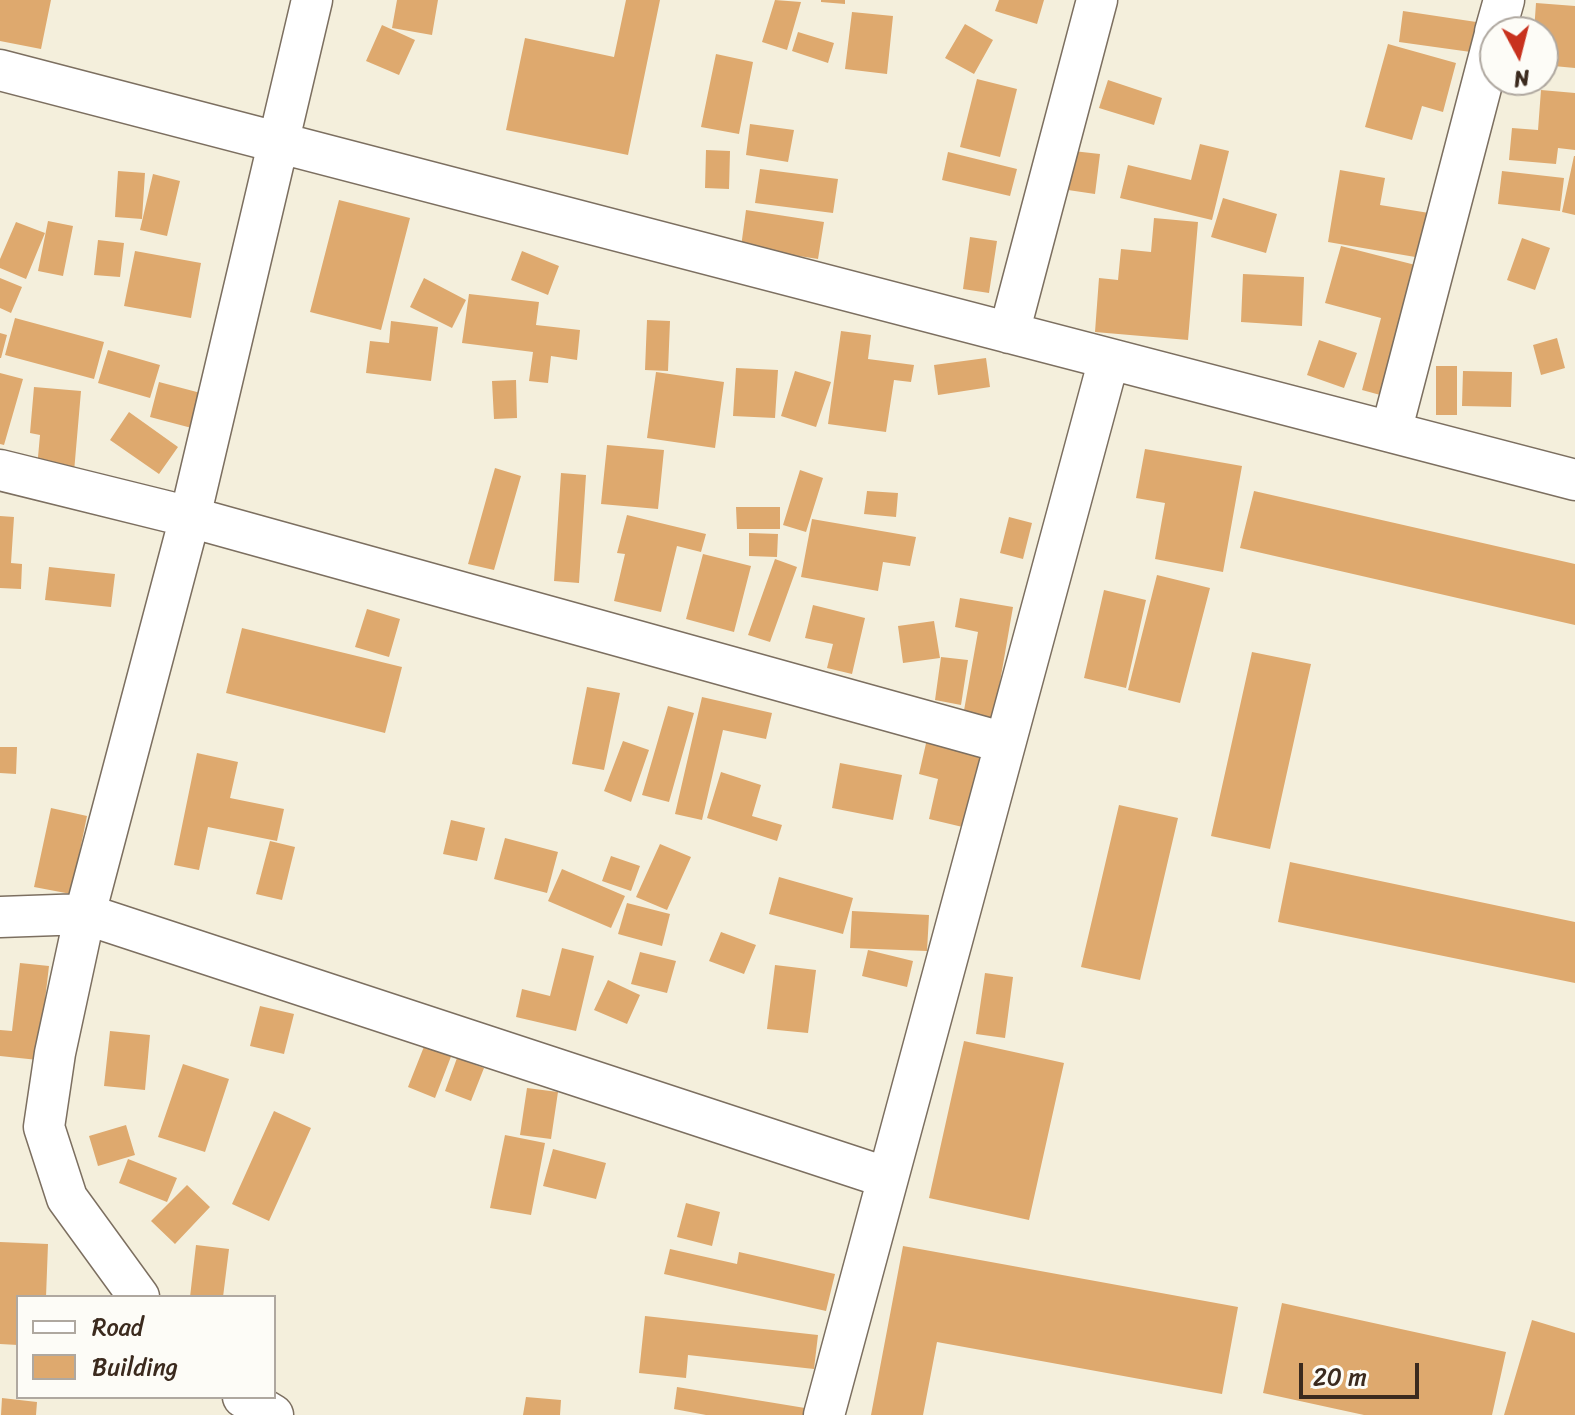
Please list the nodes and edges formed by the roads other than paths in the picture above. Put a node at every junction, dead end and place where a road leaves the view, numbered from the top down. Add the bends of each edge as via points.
1 (312, 0) edge
2 (1097, 0) edge
3 (0, 70) edge
4 (1479, 94) edge
5 (278, 142) junction
6 (1009, 333) junction
7 (1109, 359) junction
8 (1391, 432) junction
9 (0, 470) edge
10 (1575, 480) edge
11 (190, 517) junction
12 (1005, 743) junction
13 (85, 914) junction
14 (0, 917) edge
15 (888, 1178) junction
16 (138, 1295) edge
17 (246, 1399) edge
18 (273, 1415) edge
19 (824, 1415) edge

1 - 5 street
2 - 6 street
3 - 5 street
4 - 8 street
5 - 6 street
5 - 11 street
6 - 7 street
7 - 8 street
7 - 12 street
8 - 10 street
9 - 11 street
11 - 12 street
11 - 13 street
12 - 15 street
13 - 14 street
13 - 15 street
13 - 16 street via 44,1127 67,1198
15 - 19 street
17 - 18 street

